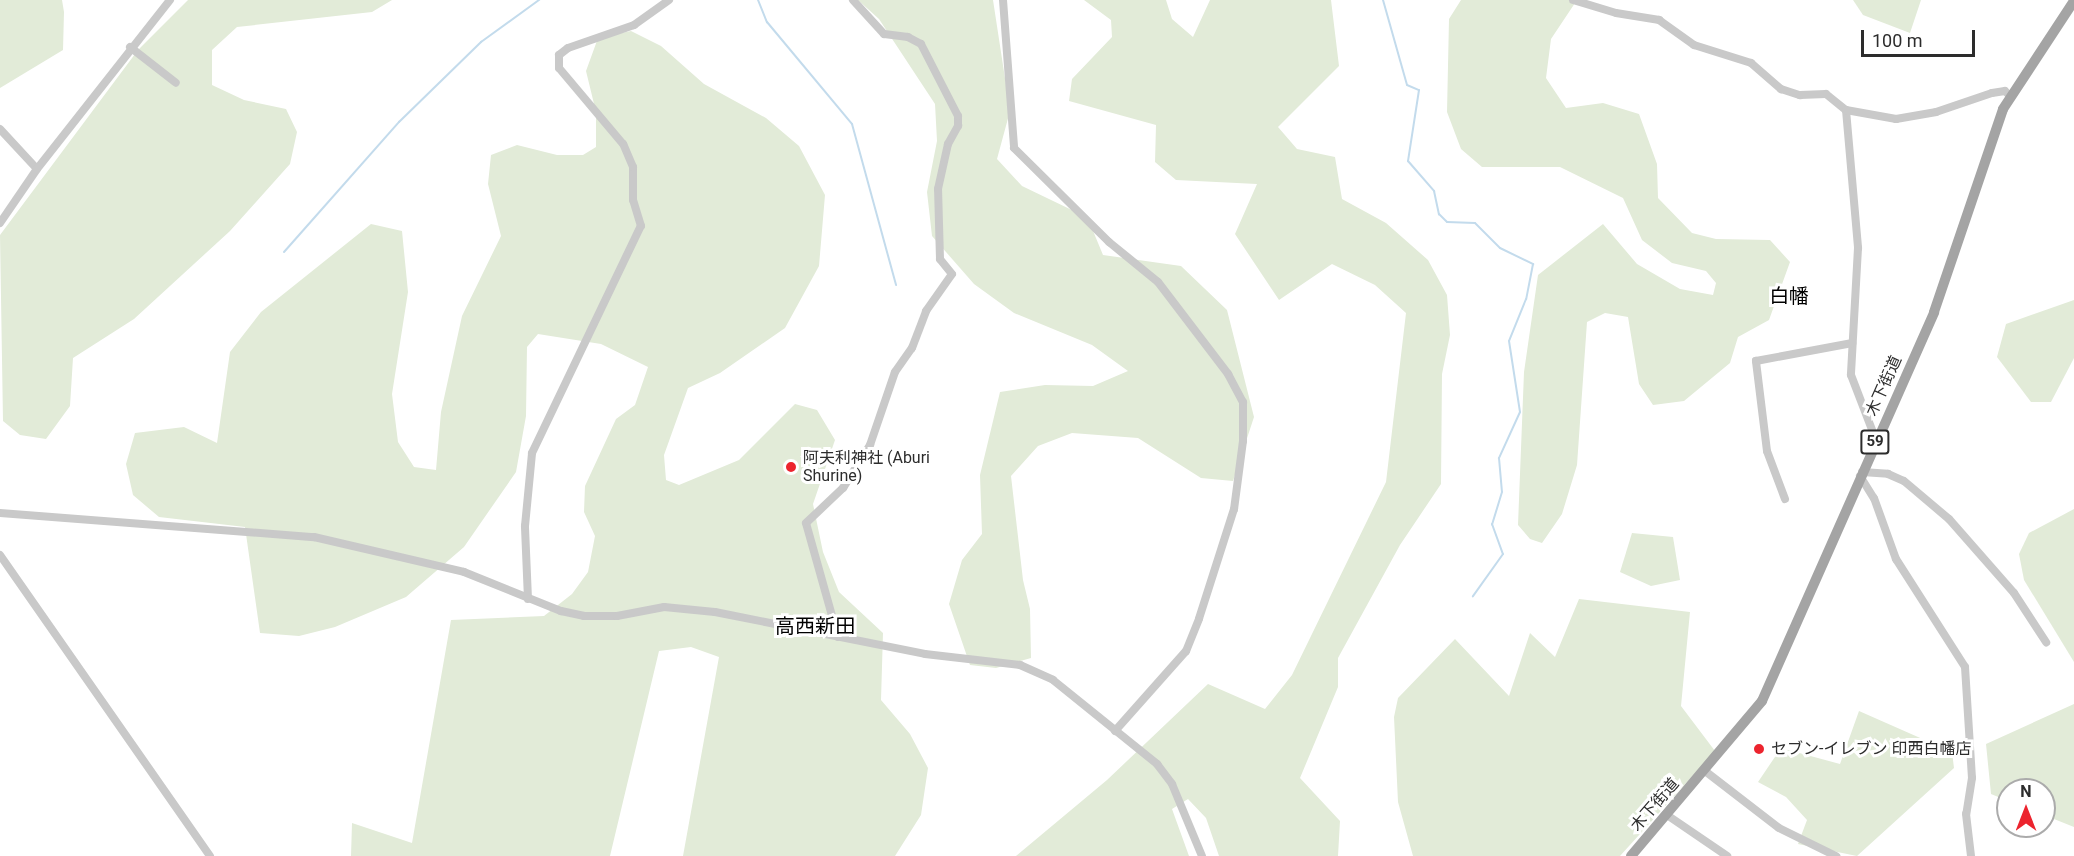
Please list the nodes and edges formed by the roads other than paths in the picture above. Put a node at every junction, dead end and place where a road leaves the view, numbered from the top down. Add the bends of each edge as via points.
1 (170, 0) edge
2 (669, 0) edge
3 (853, 0) edge
4 (1003, 0) edge
5 (1573, 0) edge
6 (2074, 1) edge
7 (130, 47) junction
8 (176, 83) dead end
9 (2009, 94) junction
10 (1846, 110) junction
11 (0, 129) edge
12 (37, 169) junction
13 (0, 223) edge
14 (1852, 343) junction
15 (1876, 440) junction
16 (1861, 474) junction
17 (1785, 499) dead end
18 (0, 513) edge
19 (0, 555) edge
20 (528, 598) junction
21 (838, 637) junction
22 (2046, 642) dead end
23 (1115, 731) junction
24 (1705, 771) junction
25 (1667, 815) junction
26 (210, 856) edge
27 (1202, 856) edge
28 (1631, 856) edge
29 (1727, 856) edge
30 (1836, 856) edge
31 (1971, 856) edge

1 - 7 street
2 - 20 street via 634,25 568,48 559,55 559,68 623,144 633,167 633,200 641,226 532,453 525,526
3 - 21 street via 884,34 908,37 921,44 958,116 958,126 948,144 938,189 940,259 952,274 926,311 912,348 895,372 870,446 843,488 806,523
4 - 23 street via 1014,148 1109,242 1158,282 1228,374 1243,402 1243,441 1234,509 1199,620 1186,651
5 - 10 street via 1616,14 1659,20 1694,45 1751,63 1781,89 1800,95 1826,94
6 - 9 main road, 木下街道 / 59
7 - 8 street
7 - 12 street
9 - 10 street via 1992,93 1936,112 1896,119
9 - 15 main road, 木下街道 / 59 via 1934,312
10 - 14 street via 1858,248
11 - 12 street
12 - 13 street
14 - 15 street via 1851,375
14 - 17 street via 1756,361 1767,451
15 - 16 main road, 木下街道 / 59
16 - 22 street via 1888,474 1904,481 1949,519 2014,593
16 - 24 main road, 木下街道 / 59 via 1762,701
16 - 31 street via 1896,559 1965,667 1972,778 1966,814
18 - 20 street via 20,518 173,524 314,537 464,572
19 - 26 street
20 - 21 street via 584,616 616,616 664,607 714,612
21 - 23 street via 926,654 1020,665 1053,680
23 - 27 street via 1157,764 1172,784
24 - 25 main road, 木下街道 / 59
24 - 30 street via 1779,828
25 - 28 main road, 木下街道 / 59
25 - 29 street

